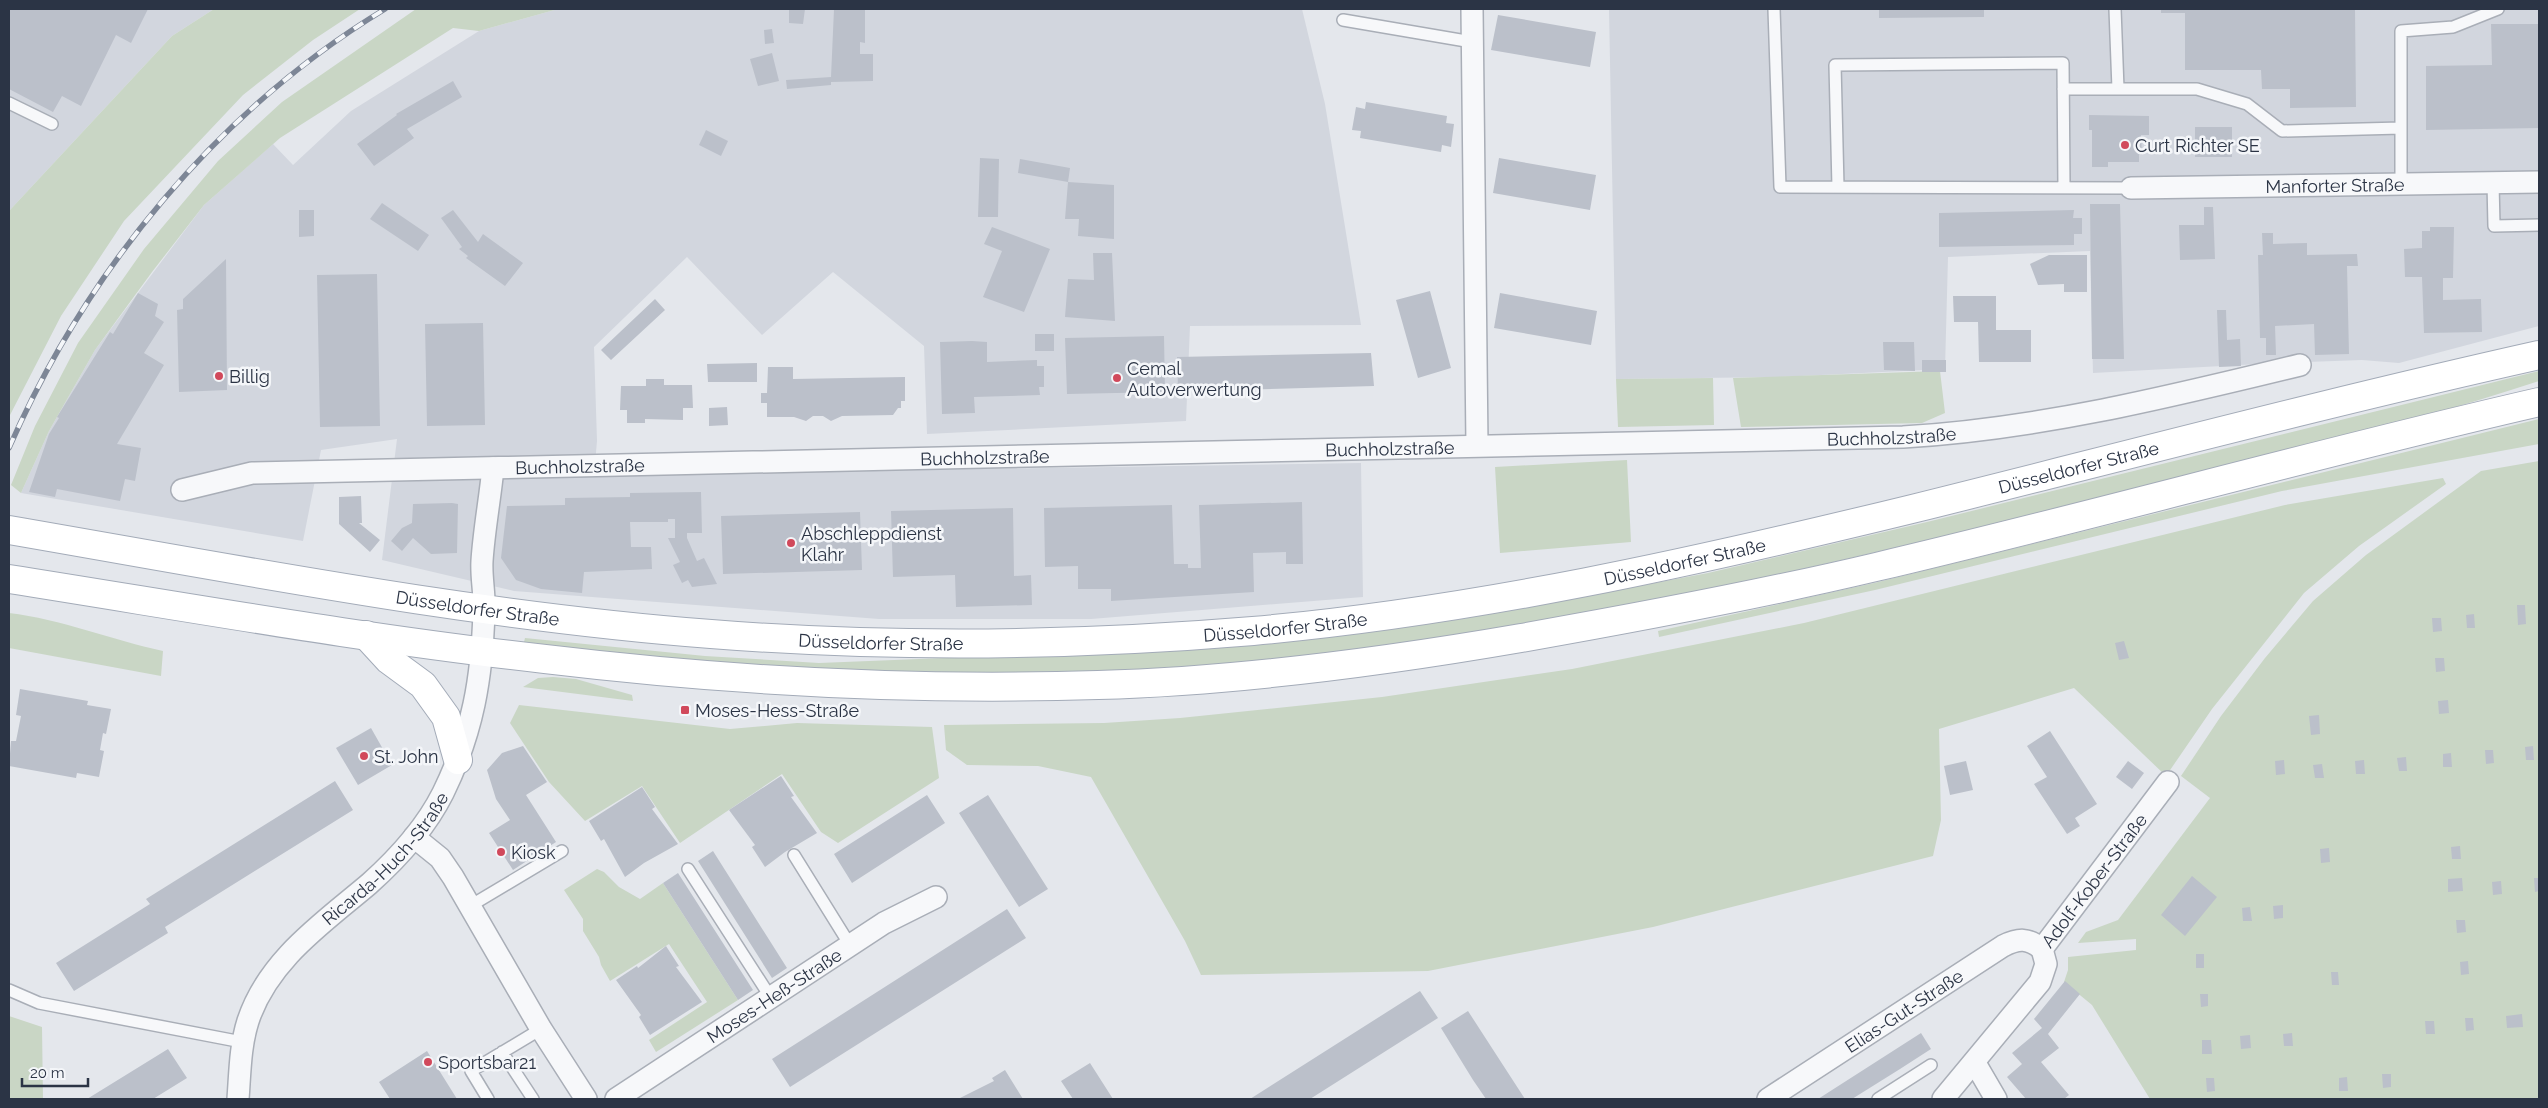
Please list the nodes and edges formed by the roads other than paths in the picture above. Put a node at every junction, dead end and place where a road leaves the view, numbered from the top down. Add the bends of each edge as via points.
1 (1472, 9) edge
2 (1774, 9) edge
3 (2115, 9) edge
4 (2498, 9) edge
5 (1343, 20) dead end
6 (1472, 42) junction
7 (2063, 89) junction
8 (2118, 89) junction
9 (9, 103) edge
10 (52, 124) dead end
11 (2400, 128) junction
12 (2539, 182) edge
13 (2493, 183) junction
14 (2401, 184) junction
15 (1838, 187) junction
16 (2064, 188) junction
17 (2131, 188) joint
18 (2539, 225) edge
19 (2539, 356) edge
20 (2300, 365) dead end
21 (2539, 402) edge
22 (1477, 445) junction
23 (493, 468) junction
24 (182, 490) dead end
25 (9, 530) edge
26 (9, 579) edge
27 (484, 608) junction
28 (366, 635) junction
29 (482, 651) junction
30 (458, 760) junction
31 (2168, 782) dead end
32 (414, 837) junction
33 (562, 851) dead end
34 (794, 855) dead end
35 (688, 869) dead end
36 (936, 898) dead end
37 (470, 906) junction
38 (850, 946) junction
39 (2042, 949) junction
40 (9, 990) edge
41 (771, 998) junction
42 (541, 1029) junction
43 (242, 1042) junction
44 (502, 1052) junction
45 (1975, 1063) junction
46 (1931, 1066) dead end
47 (238, 1099) edge
48 (488, 1099) edge
49 (533, 1099) edge
50 (586, 1099) edge
51 (616, 1099) edge
52 (1768, 1099) edge
53 (1878, 1099) edge
54 (1943, 1099) edge
55 (1996, 1099) edge

1 - 6 street, Buchholzstraße
2 - 15 lane via 1780,187
3 - 8 lane
4 - 11 lane via 2453,27 2401,31
5 - 6 lane
6 - 22 street, Buchholzstraße
7 - 8 lane
7 - 15 lane via 2063,63 1834,65
7 - 16 lane
8 - 11 lane via 2197,89 2247,104 2282,131
9 - 10 lane
11 - 14 lane
12 - 13 street, Manforter Straße
13 - 14 street, Manforter Straße
13 - 18 lane via 2494,226
14 - 17 street, Manforter Straße
15 - 16 lane
16 - 17 lane
19 - 27 main road, Düsseldorfer Straße via 1648,571 1392,614 1256,630 1102,641 950,643 840,642 708,634
20 - 22 street, Buchholzstraße via 2154,401 1963,433 1903,437
21 - 29 main road via 1871,569 1636,618 1436,652 1260,675 1104,685 950,687 847,684 704,676
22 - 23 street, Buchholzstraße
23 - 24 street, Buchholzstraße via 252,473
23 - 27 street, Buchholzstraße via 482,561
25 - 27 main road, Düsseldorfer Straße
26 - 28 main road
27 - 29 street, Buchholzstraße
28 - 29 main road
28 - 30 main road via 389,660 423,685 446,717
29 - 30 street, Ricarda-Huch-Straße via 475,707
30 - 32 street, Ricarda-Huch-Straße via 442,795
31 - 39 street, Adolf-Kober-Straße
32 - 37 street via 440,858
32 - 43 street, Ricarda-Huch-Straße via 371,882 277,967 264,986
33 - 37 lane
34 - 38 lane
35 - 41 lane
36 - 38 street, Moses-Heß-Straße via 884,923
37 - 42 street
38 - 41 street, Moses-Heß-Straße
39 - 45 street, Adolf-Kober-Straße via 2046,964 2040,982
39 - 52 street, Elias-Gut-Straße via 2031,941 2016,939 2003,946
40 - 43 lane via 39,1003
41 - 51 street, Moses-Heß-Straße
42 - 44 lane
42 - 50 street
43 - 47 street, Ricarda-Huch-Straße
44 - 48 lane via 470,1071
44 - 49 lane
45 - 54 street, Adolf-Kober-Straße
45 - 55 street
46 - 53 lane

